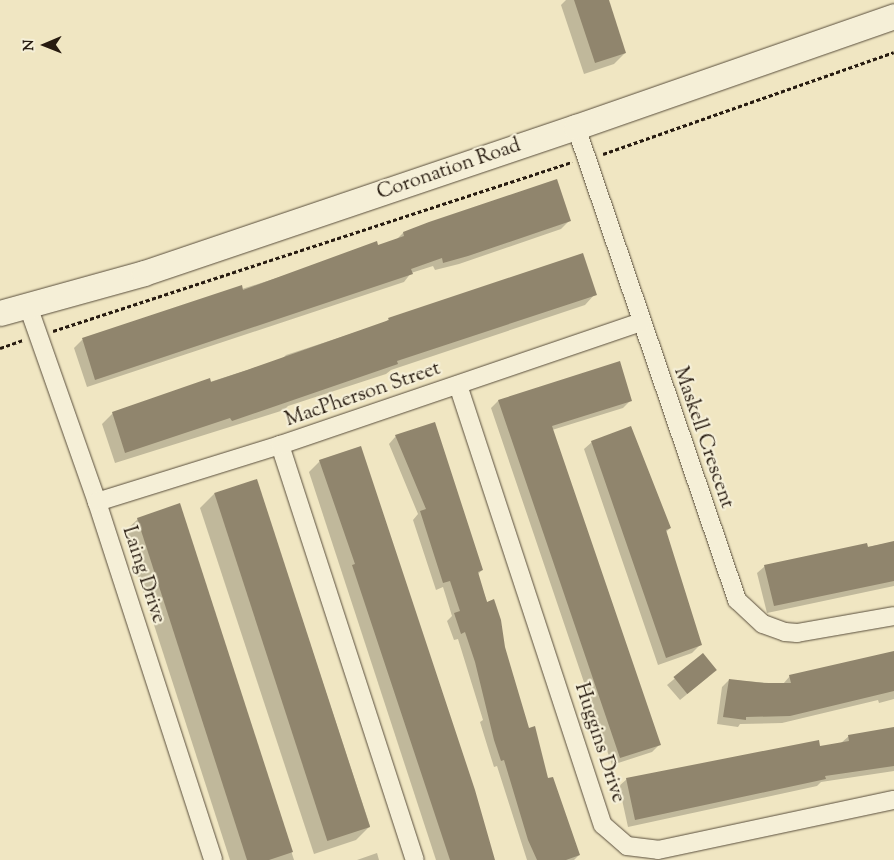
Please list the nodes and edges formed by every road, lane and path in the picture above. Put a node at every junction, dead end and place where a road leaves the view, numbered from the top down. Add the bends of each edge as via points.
1 (894, 16) edge
2 (894, 52) edge
3 (576, 127) junction
4 (608, 153) dead end
5 (563, 164) dead end
6 (28, 306) junction
7 (0, 313) edge
8 (641, 322) junction
9 (70, 326) dead end
10 (20, 341) dead end
11 (0, 348) edge
12 (458, 385) junction
13 (280, 445) junction
14 (97, 502) junction
15 (894, 616) edge
16 (894, 800) edge
17 (213, 860) edge
18 (415, 860) edge

1 - 3 street, Coronation Road
2 - 4 path
3 - 6 street, Coronation Road via 144,273
3 - 8 street, Maskell Crescent
5 - 9 path
6 - 7 street, Coronation Road
6 - 14 street, Laing Drive
8 - 12 street, MacPherson Street
8 - 15 street, Maskell Crescent via 731,589 744,609 774,629 797,633
10 - 11 path
12 - 13 street, MacPherson Street
12 - 16 street, Huggins Drive via 603,825 627,846 658,850
13 - 14 street, MacPherson Street
13 - 18 street
14 - 17 street, Laing Drive

